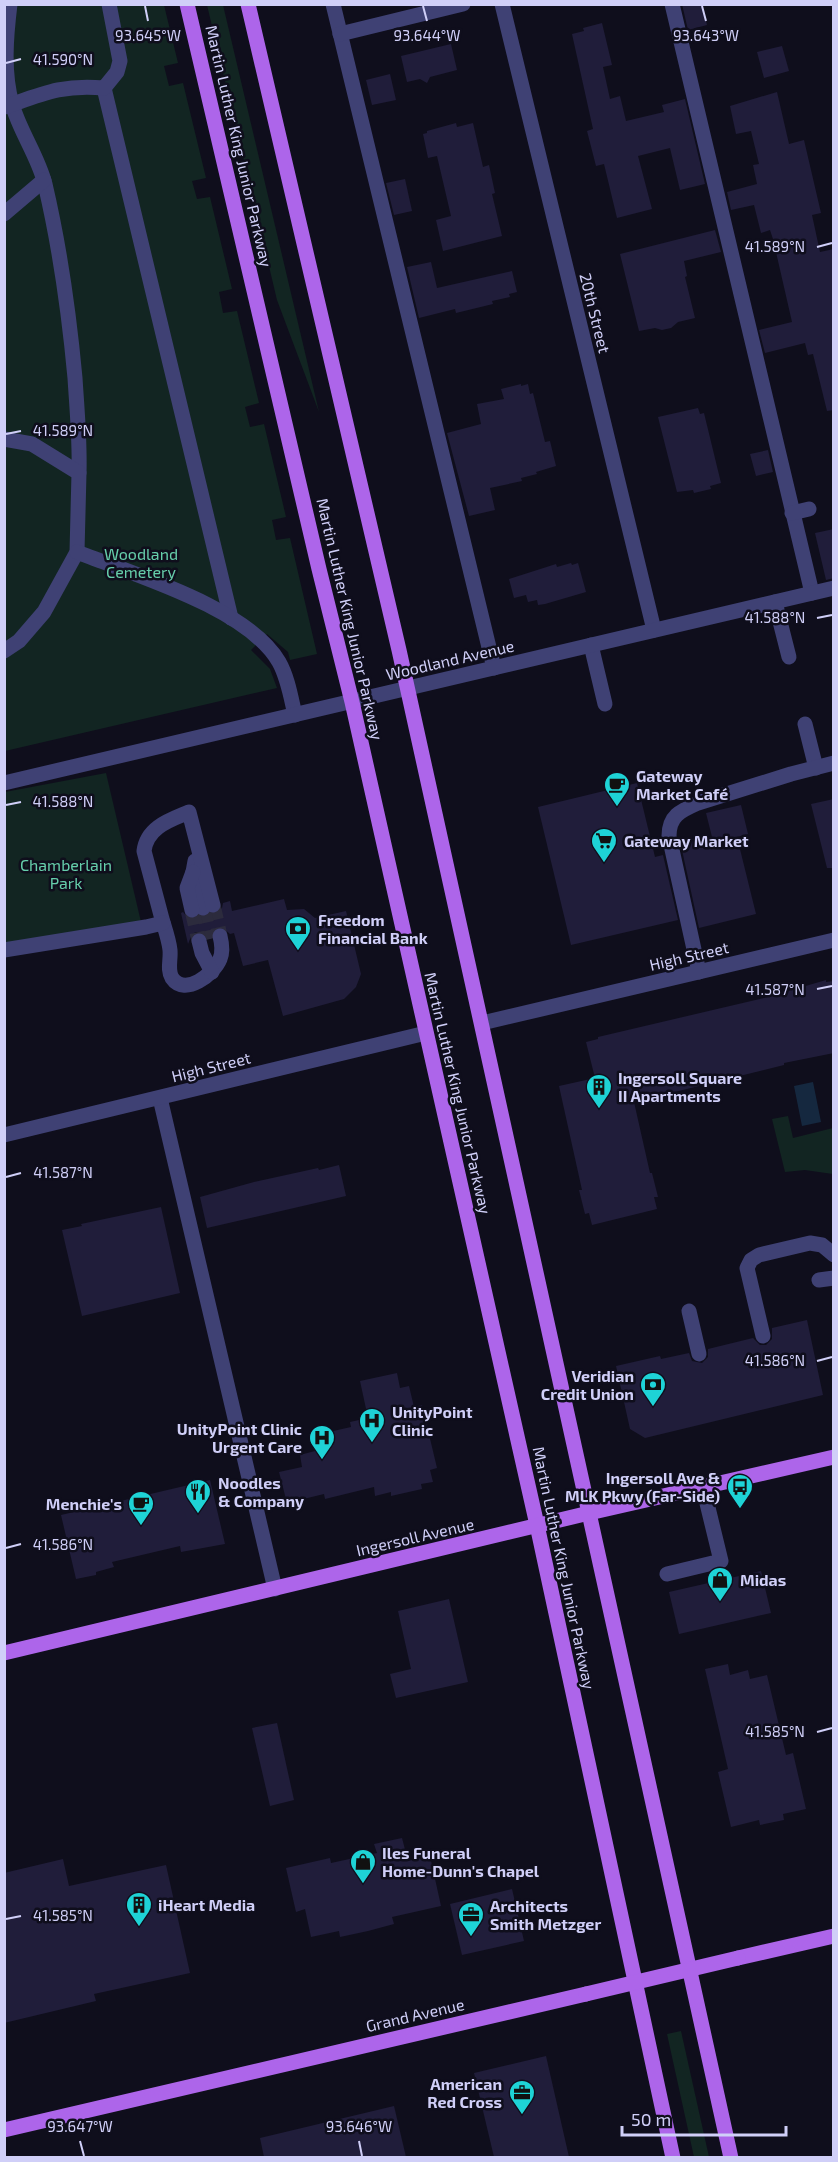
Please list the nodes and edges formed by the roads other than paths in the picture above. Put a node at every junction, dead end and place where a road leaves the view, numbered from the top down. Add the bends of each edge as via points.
1 (10, 4) edge
2 (110, 4) edge
3 (187, 4) edge
4 (248, 4) edge
5 (333, 4) edge
6 (463, 4) edge
7 (502, 4) edge
8 (672, 4) edge
9 (340, 34) junction
10 (104, 88) junction
11 (8, 106) edge
12 (44, 180) junction
13 (4, 214) edge
14 (4, 439) edge
15 (79, 473) junction
16 (809, 509) dead end
17 (792, 513) junction
18 (77, 552) junction
19 (834, 588) edge
20 (812, 593) junction
21 (775, 602) junction
22 (231, 618) junction
23 (654, 630) junction
24 (591, 645) junction
25 (4, 651) edge
26 (789, 657) dead end
27 (494, 668) junction
28 (408, 689) junction
29 (352, 702) junction
30 (605, 704) dead end
31 (295, 715) junction
32 (805, 724) dead end
33 (834, 763) edge
34 (816, 768) junction
35 (4, 783) edge
36 (197, 849) junction
37 (164, 923) junction
38 (834, 940) edge
39 (4, 950) edge
40 (212, 972) junction
41 (699, 972) junction
42 (482, 1023) junction
43 (426, 1033) junction
44 (160, 1098) junction
45 (4, 1135) edge
46 (834, 1255) edge
47 (689, 1311) dead end
48 (763, 1335) dead end
49 (699, 1354) dead end
50 (834, 1457) edge
51 (703, 1487) junction
52 (589, 1513) junction
53 (537, 1526) junction
54 (667, 1574) dead end
55 (275, 1589) junction
56 (4, 1653) edge
57 (834, 1936) edge
58 (4, 2130) edge
59 (673, 2157) edge
60 (731, 2157) edge

1 - 11 street via 6,41
2 - 10 street via 120,61 117,72
3 - 29 main road, Martin Luther King Junior Parkway
4 - 28 main road
5 - 9 street
6 - 9 street
7 - 23 street, 20th Street
8 - 17 street
9 - 27 street
10 - 11 street via 54,90
10 - 22 street
11 - 12 street
12 - 13 street
12 - 15 street via 72,343
14 - 15 street via 32,444
15 - 18 street
16 - 17 street
17 - 20 street
18 - 22 street via 190,596
18 - 25 street via 44,612 19,641
19 - 20 street, Woodland Avenue
20 - 21 street, Woodland Avenue
21 - 23 street, Woodland Avenue
21 - 26 street
22 - 31 street via 261,640 279,662
23 - 24 street, Woodland Avenue
24 - 27 street, Woodland Avenue
24 - 30 street
27 - 28 street, Woodland Avenue
28 - 29 street, Woodland Avenue
28 - 42 main road
29 - 31 street, Woodland Avenue
29 - 43 main road, Martin Luther King Junior Parkway
31 - 35 street, Woodland Avenue
32 - 34 street
33 - 34 street
34 - 41 street via 698,803 684,809 669,826
36 - 36 street via 203,908 193,872
36 - 37 street via 189,812 152,831 145,842 144,851
37 - 39 street
37 - 40 street via 171,977 185,985
38 - 41 street, High Street
40 - 40 street via 222,948 210,939 202,953
41 - 42 street, High Street
42 - 52 main road
43 - 44 street, High Street
43 - 53 main road, Martin Luther King Junior Parkway
44 - 45 street, High Street
44 - 55 street
46 - 48 street via 822,1245 810,1243 751,1260 747,1268
47 - 49 street
50 - 51 main road, Ingersoll Avenue
51 - 52 main road, Ingersoll Avenue
51 - 54 street via 721,1561
52 - 53 main road, Ingersoll Avenue
52 - 60 main road
53 - 55 main road, Ingersoll Avenue
53 - 59 main road, Martin Luther King Junior Parkway
55 - 56 main road, Ingersoll Avenue
57 - 58 main road, Grand Avenue, bridge

